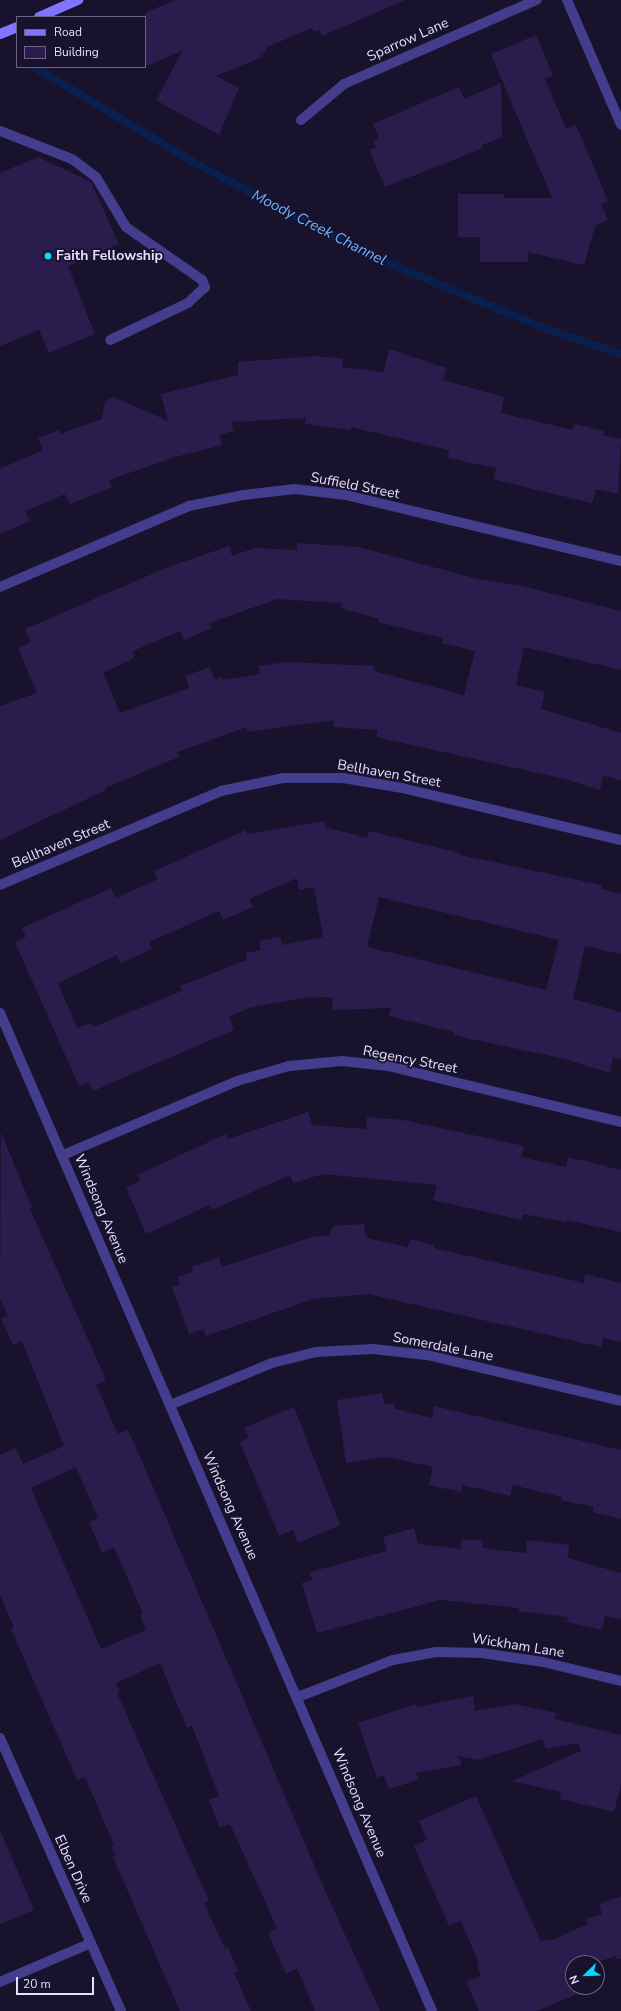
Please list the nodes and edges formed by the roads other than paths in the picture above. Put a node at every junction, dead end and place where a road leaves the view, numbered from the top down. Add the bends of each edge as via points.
1 (78, 0) edge
2 (536, 0) edge
3 (567, 0) edge
4 (41, 16) edge
5 (16, 27) edge
6 (0, 34) edge
7 (301, 120) dead end
8 (621, 125) edge
9 (0, 131) edge
10 (110, 340) dead end
11 (621, 561) edge
12 (0, 587) edge
13 (621, 840) edge
14 (0, 885) edge
15 (0, 1013) edge
16 (621, 1122) edge
17 (63, 1156) junction
18 (621, 1401) edge
19 (170, 1405) junction
20 (621, 1681) edge
21 (298, 1697) junction
22 (0, 1738) edge
23 (91, 1943) junction
24 (0, 1982) edge
25 (121, 2011) edge
26 (432, 2011) edge

1 - 4 main road
2 - 7 street, Sparrow Lane via 344,84
3 - 8 street
5 - 6 main road
9 - 10 street via 72,159 96,177 126,228 202,280 205,287 188,304
11 - 12 street, Suffield Street via 346,495 295,489 243,495 189,506
13 - 14 street, Bellhaven Street via 402,788 343,778 284,778 221,791
15 - 17 street, Windsong Avenue
16 - 17 street, Regency Street via 388,1066 342,1061 289,1066 237,1081
17 - 19 street, Windsong Avenue
18 - 19 street, Somerdale Lane via 427,1355 373,1349 316,1352 272,1363
19 - 21 street, Windsong Avenue
20 - 21 street, Wickham Lane via 528,1660 482,1653 436,1652 393,1660
21 - 26 street, Windsong Avenue
22 - 23 street, Elben Drive
23 - 24 street
23 - 25 street, Elben Drive

